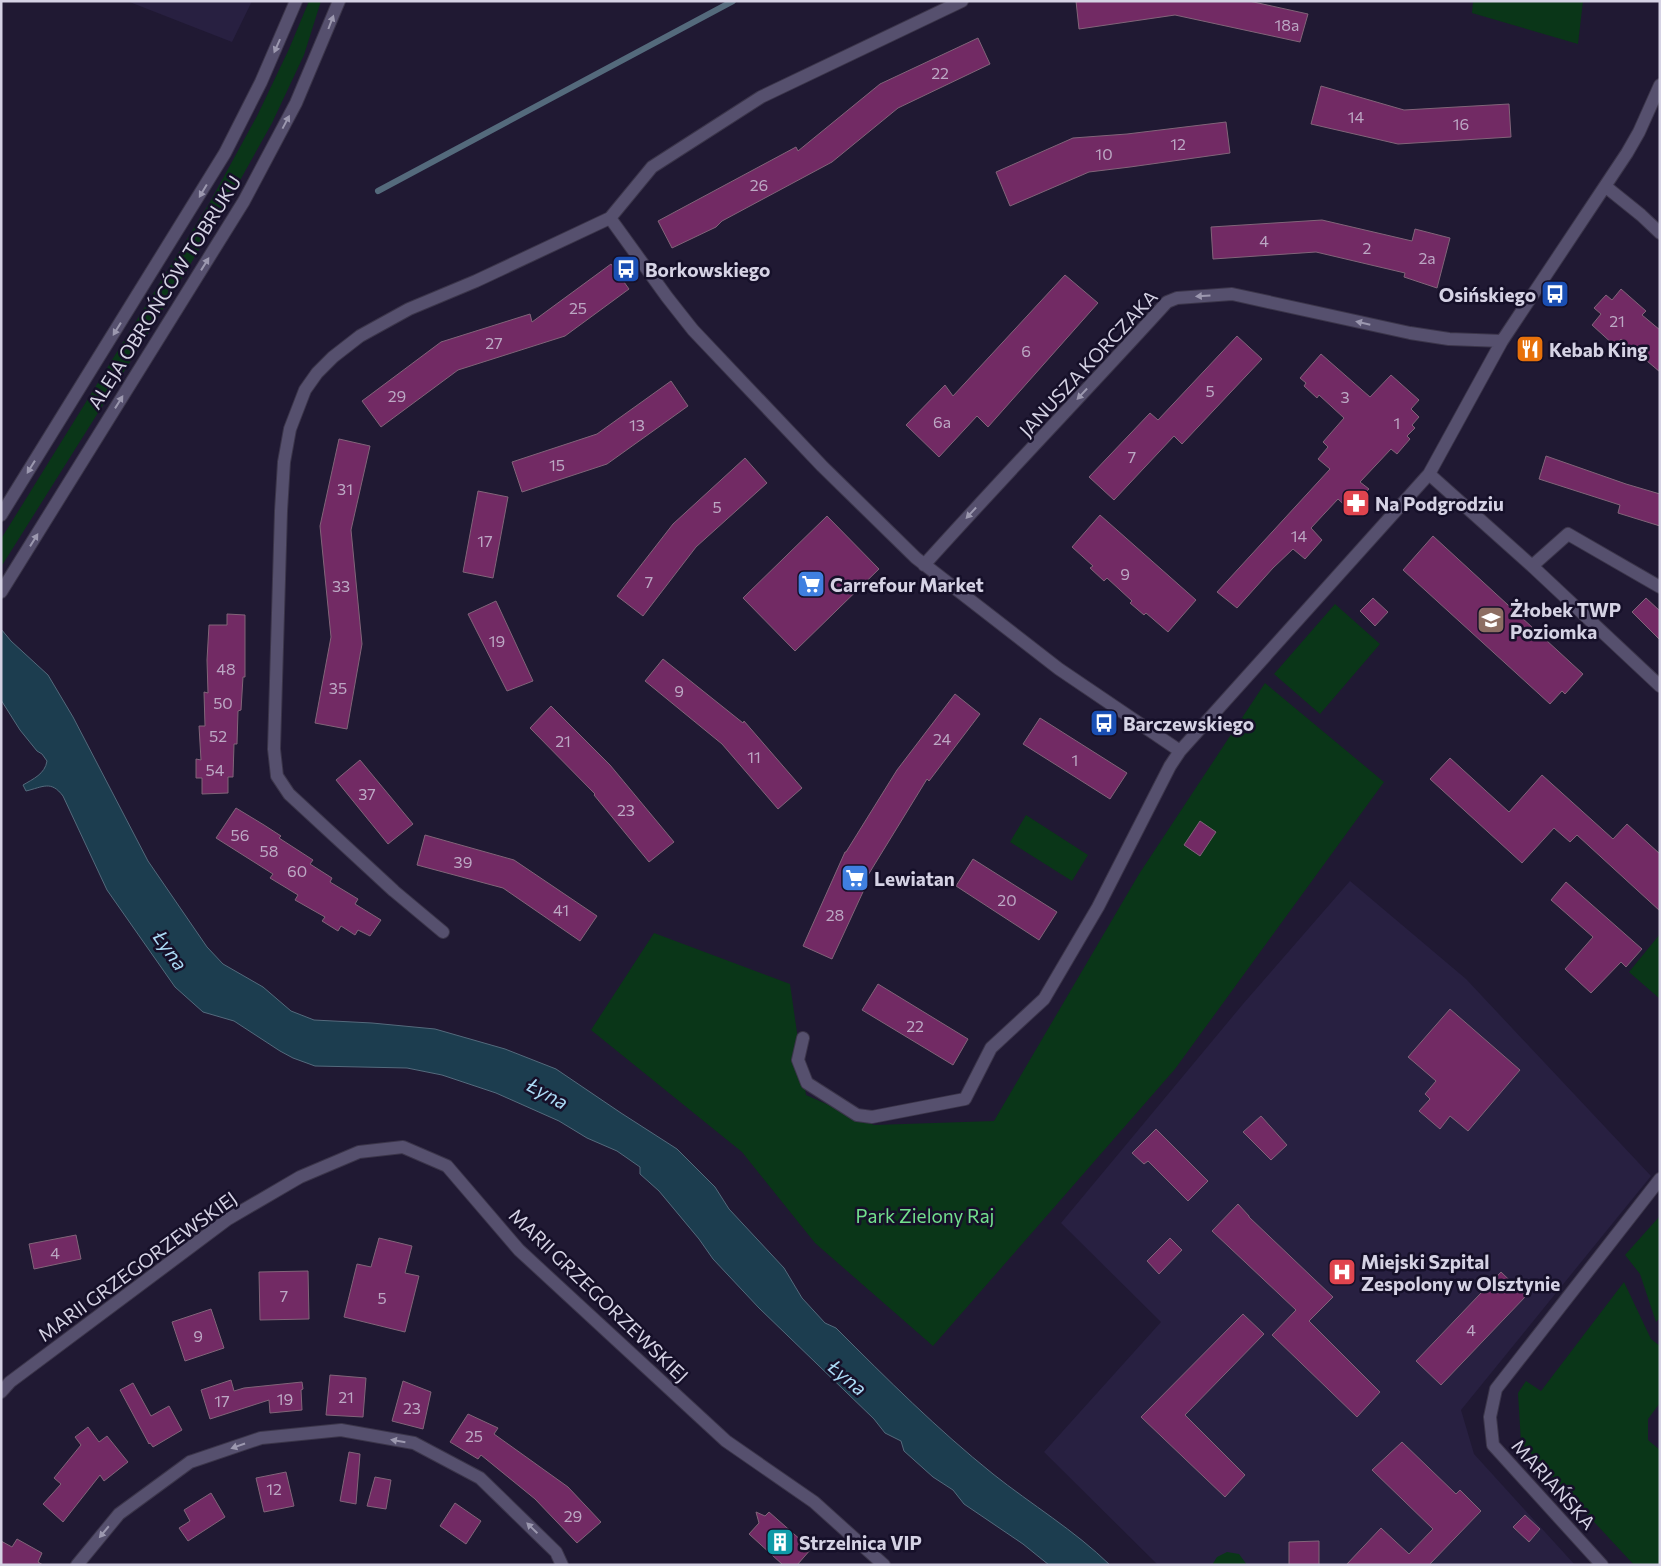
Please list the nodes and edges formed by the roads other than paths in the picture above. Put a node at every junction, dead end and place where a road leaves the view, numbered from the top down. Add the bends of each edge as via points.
1 (296, 1) edge
2 (339, 1) edge
3 (962, 1) edge
4 (1660, 85) edge
5 (1605, 186) junction
6 (610, 218) junction
7 (1660, 233) edge
8 (1502, 341) junction
9 (1429, 474) junction
10 (1, 515) edge
11 (924, 565) junction
12 (1532, 566) junction
13 (5, 586) edge
14 (1660, 587) edge
15 (1660, 686) edge
16 (1180, 751) junction
17 (443, 932) dead end
18 (803, 1038) dead end
19 (1660, 1179) edge
20 (1, 1392) edge
21 (77, 1565) edge
22 (562, 1565) edge
23 (884, 1565) edge
24 (1602, 1565) edge

1 -> 10 street, ALEJA OBROŃCÓW TOBRUKU via 261,82 225,153
13 -> 2 street, ALEJA OBROŃCÓW TOBRUKU via 244,201 296,103
3 - 6 street via 762,97 652,167
4 - 5 street via 1639,132
5 - 7 street
5 - 8 street
6 - 11 street via 693,330 822,466
6 - 17 street via 409,309 360,336 333,357 313,379 290,429 284,462 281,520 274,749 277,776 289,794
8 - 9 street
8 -> 11 street, JANUSZA KORCZAKA via 1449,339 1410,333 1232,294 1177,298 1167,302
9 - 12 street
9 - 16 street
11 - 16 street via 1059,669
12 - 14 street via 1568,534
12 - 15 street
16 - 18 street via 1098,907 1044,1000 992,1048 965,1099 872,1117 857,1115 807,1083 798,1060
19 - 24 street, MARIAŃSKA via 1496,1389 1490,1417 1493,1445
20 - 23 street, MARII GRZEGORZEWSKIEJ via 228,1219 300,1177 359,1152 403,1147 447,1166 519,1250 719,1434 814,1502
22 -> 21 street via 556,1552 480,1478 414,1443 341,1430 261,1438 190,1462 119,1514

